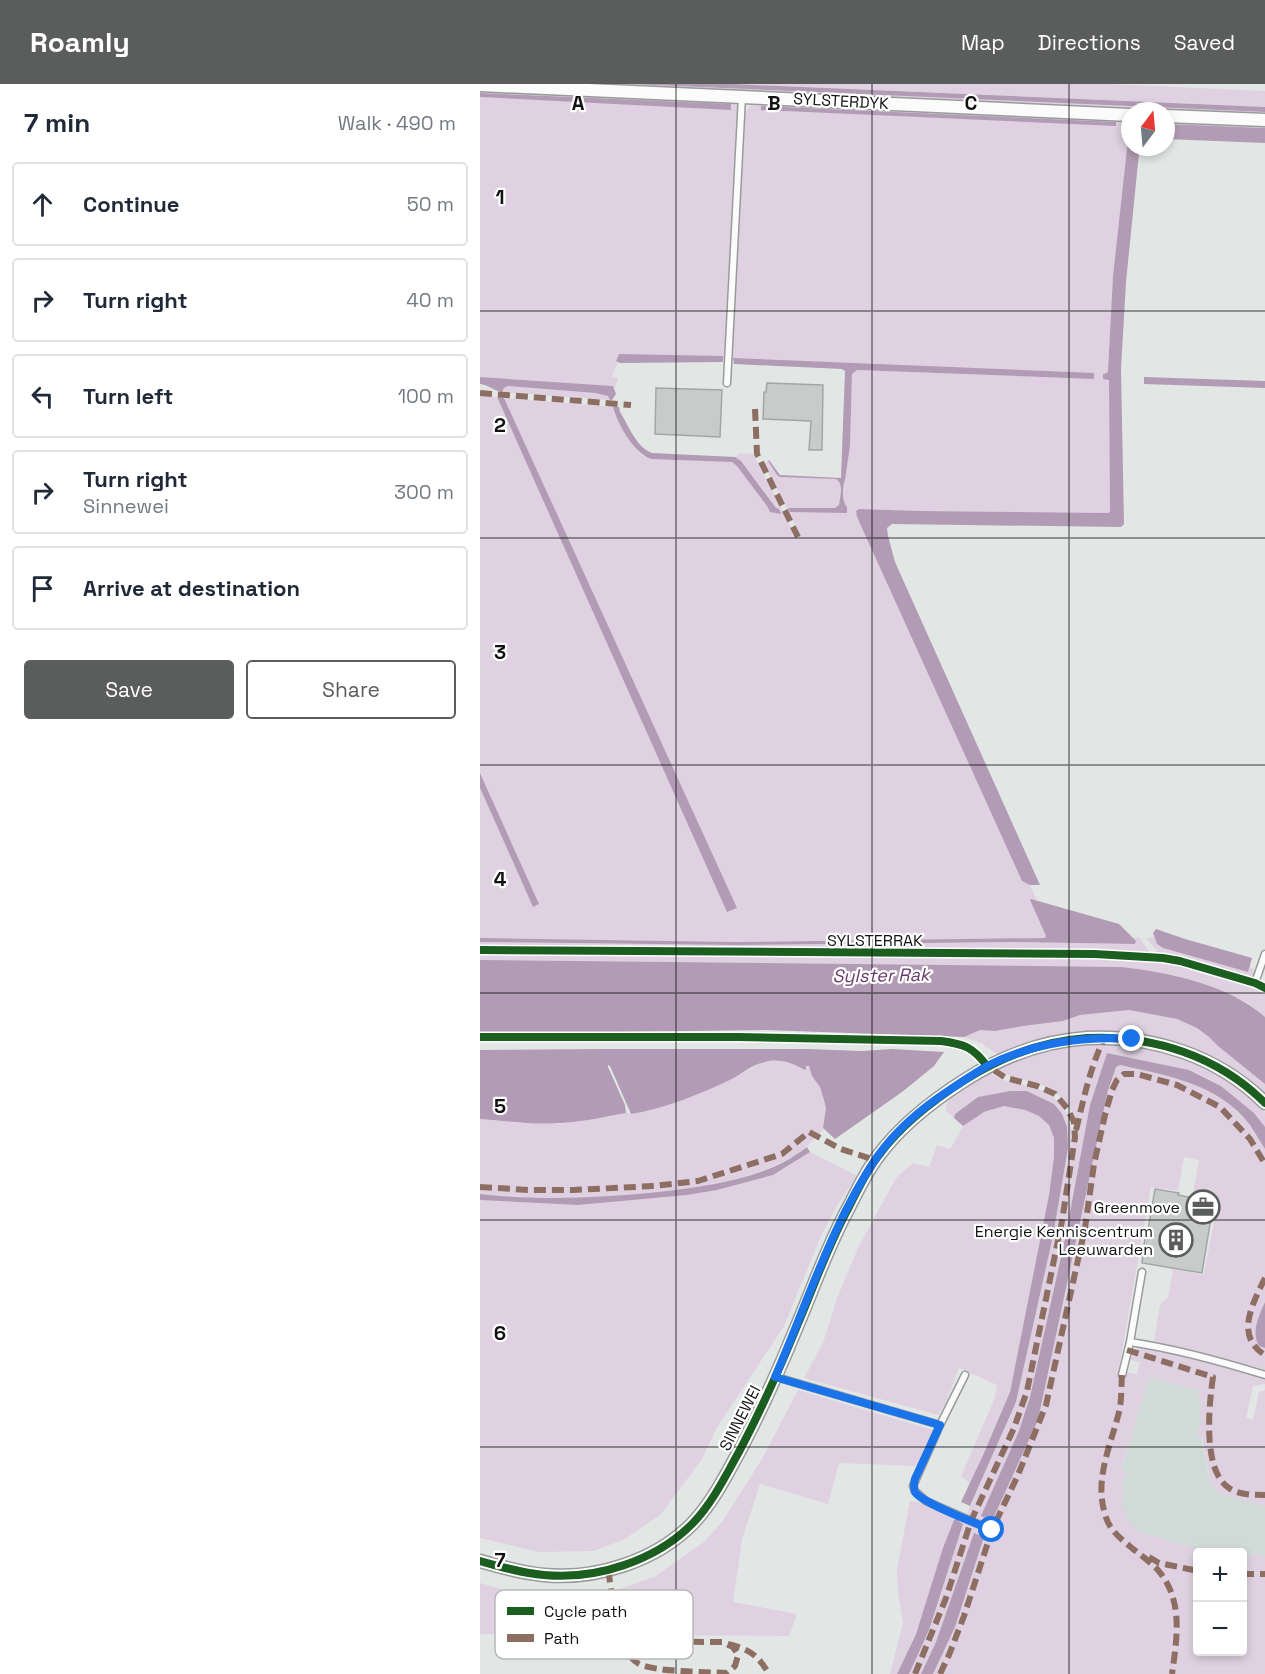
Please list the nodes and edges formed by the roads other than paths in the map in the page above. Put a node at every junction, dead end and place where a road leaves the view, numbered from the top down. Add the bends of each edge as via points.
1 (480, 85) edge
2 (742, 96) junction
3 (1121, 115) edge
4 (1175, 116) edge
5 (1265, 120) edge
6 (727, 383) dead end
7 (1265, 954) edge
8 (1255, 983) dead end
9 (1265, 1102) edge
10 (1142, 1272) dead end
11 (1130, 1342) junction
12 (965, 1375) dead end
13 (1122, 1375) dead end
14 (1265, 1375) edge
15 (775, 1377) junction
16 (940, 1425) junction
17 (992, 1530) dead end
18 (480, 1561) edge

1 - 2 street, SYLSTERDYK
2 - 3 street, SYLSTERDYK
2 - 6 lane
4 - 5 street
7 - 8 lane
9 - 15 street, SINNEWEI via 1249,1086 1208,1062 1189,1053 1132,1039 1060,1042 987,1066 907,1123 878,1156 833,1237
10 - 11 lane
11 - 13 lane
11 - 14 lane via 1198,1355
12 - 16 lane
15 - 16 lane
15 - 18 street, SINNEWEI via 730,1469 706,1507 665,1545 628,1564 581,1575 528,1574
16 - 17 lane via 915,1479 915,1491 926,1501

